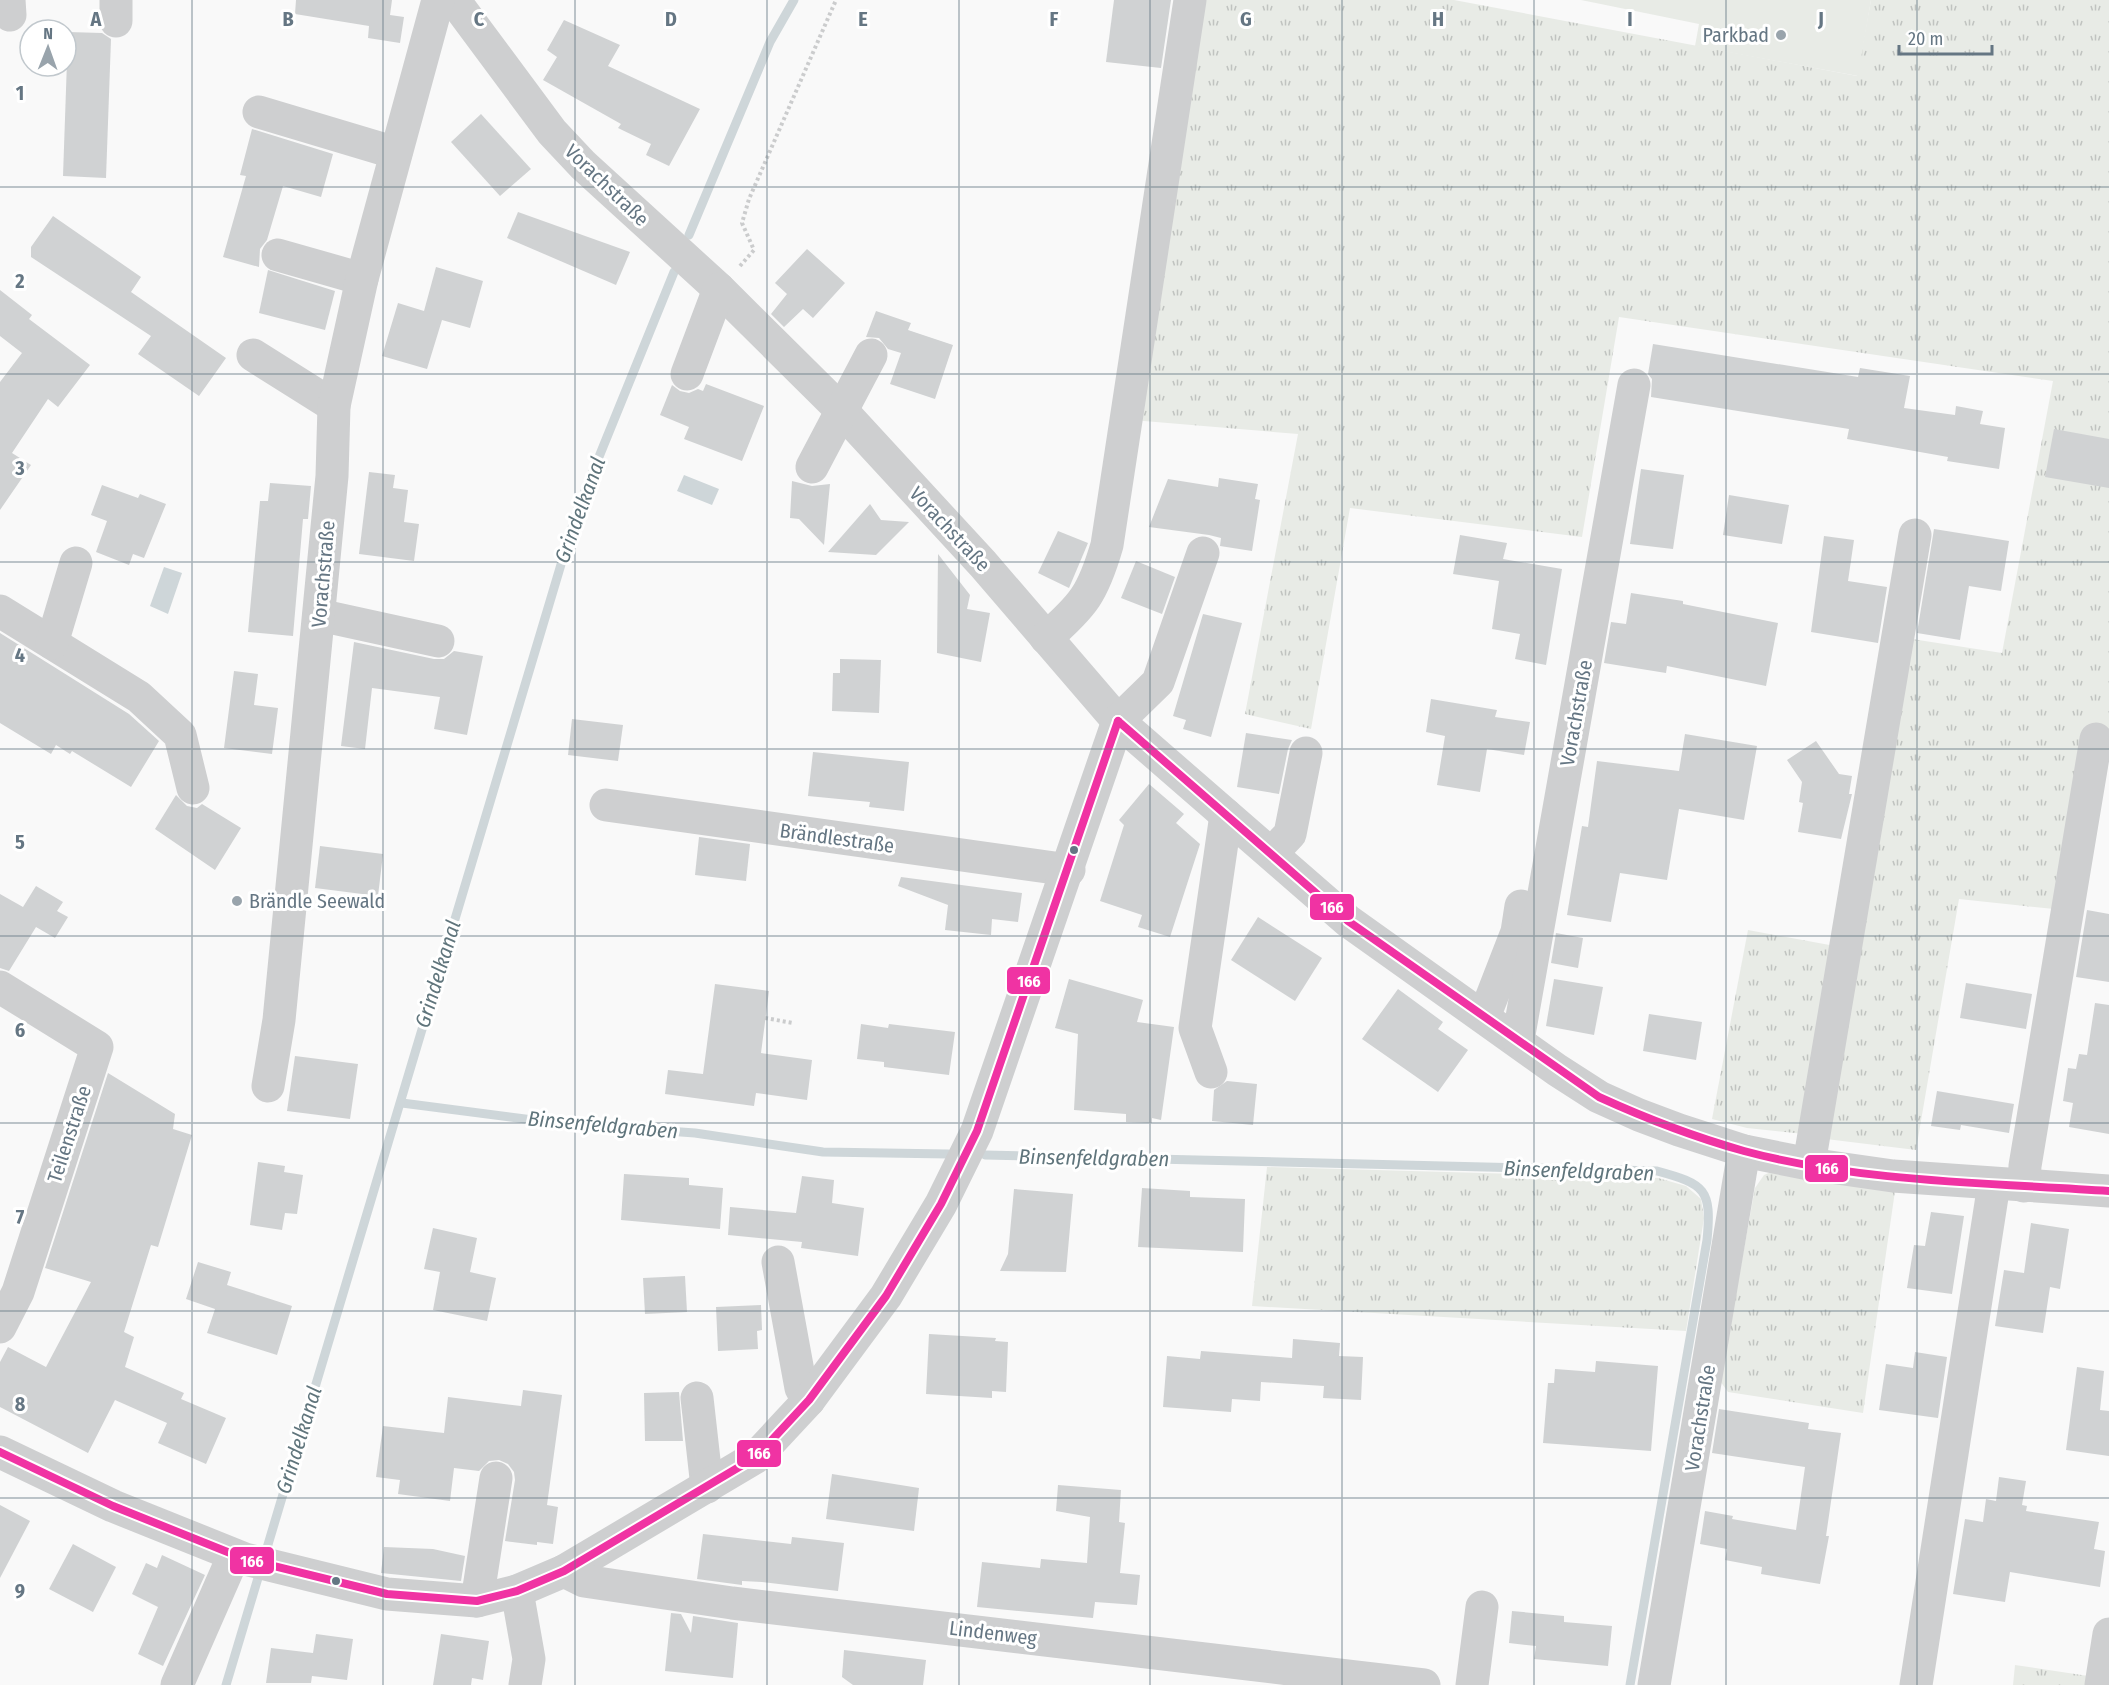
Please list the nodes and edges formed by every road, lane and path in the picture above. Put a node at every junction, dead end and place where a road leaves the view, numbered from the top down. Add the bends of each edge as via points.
1 (438, 0) edge
2 (454, 0) edge
3 (836, 0) edge
4 (1190, 0) edge
5 (259, 112) dead end
6 (396, 153) junction
7 (278, 255) dead end
8 (362, 279) junction
9 (719, 289) junction
10 (253, 355) dead end
11 (871, 355) dead end
12 (687, 374) dead end
13 (1634, 385) dead end
14 (334, 406) junction
15 (842, 411) junction
16 (812, 467) dead end
17 (1915, 535) dead end
18 (1203, 553) dead end
19 (1582, 559) dead end
20 (76, 562) dead end
21 (0, 610) edge
22 (319, 615) junction
23 (1046, 638) junction
24 (438, 641) dead end
25 (52, 643) junction
26 (1118, 721) junction
27 (2096, 739) dead end
28 (1306, 753) dead end
29 (193, 788) dead end
30 (606, 806) dead end
31 (1226, 815) junction
32 (1272, 853) junction
33 (1069, 870) junction
34 (0, 987) edge
35 (1484, 1017) junction
36 (765, 1018) dead end
37 (793, 1023) dead end
38 (1518, 1040) junction
39 (1210, 1071) dead end
40 (268, 1086) dead end
41 (1744, 1151) junction
42 (1809, 1164) junction
43 (2009, 1185) junction
44 (2109, 1191) edge
45 (778, 1262) dead end
46 (0, 1327) edge
47 (697, 1398) dead end
48 (809, 1400) junction
49 (0, 1452) edge
50 (496, 1478) dead end
51 (707, 1487) junction
52 (239, 1557) junction
53 (564, 1571) junction
54 (517, 1591) junction
55 (477, 1601) junction
56 (1482, 1606) dead end
57 (2109, 1634) edge
58 (177, 1685) edge
59 (525, 1685) edge
60 (1424, 1685) edge
61 (1472, 1685) edge
62 (1654, 1685) edge
63 (1916, 1685) edge
64 (2102, 1685) edge

1 - 6 street, Vorachstraße
2 - 9 street, Vorachstraße via 552,132
3 - 9 path via 749,199 742,223 754,250
4 - 23 street via 1107,545 1096,581 1076,613
5 - 6 street
6 - 8 street, Vorachstraße
7 - 8 street
8 - 14 street, Vorachstraße
9 - 12 street
9 - 15 street, Vorachstraße
10 - 14 street
11 - 15 street
13 - 38 street, Vorachstraße
14 - 22 street, Vorachstraße via 332,476
15 - 16 street
15 - 23 street, Vorachstraße
17 - 42 street
18 - 26 street via 1158,682
19 - 35 street, Vorachstraße via 1517,932
20 - 25 street
21 - 25 street
22 - 24 street
22 - 40 street, Vorachstraße via 279,1020
23 - 26 street, Vorachstraße
25 - 29 street via 138,697 180,735
26 - 31 street, Vorachstraße
26 - 33 street
27 - 43 street via 2025,1166
28 - 32 street via 1290,834
30 - 33 street, Brändlestraße
31 - 32 street, Vorachstraße
31 - 39 street via 1195,1028
32 - 35 street, Vorachstraße via 1348,921
33 - 48 street via 977,1131 941,1204 886,1296
34 - 46 street, Teilenstraße via 98,1047 18,1292
35 - 38 street, Vorachstraße
36 - 37 path
38 - 41 street, Vorachstraße via 1599,1096 1639,1115
41 - 42 street, Vorachstraße
41 - 62 street, Vorachstraße
42 - 43 street, Vorachstraße via 1893,1176
43 - 44 street, Vorachstraße
43 - 63 street
45 - 48 street via 801,1388
47 - 51 street
48 - 51 street via 756,1457
49 - 52 street via 113,1506
50 - 55 street
51 - 53 street
52 - 55 street via 387,1594
52 - 58 street
53 - 54 street
53 - 60 street, Lindenweg via 584,1581 732,1603
54 - 55 street
54 - 59 street via 529,1659
56 - 61 street
57 - 64 street

